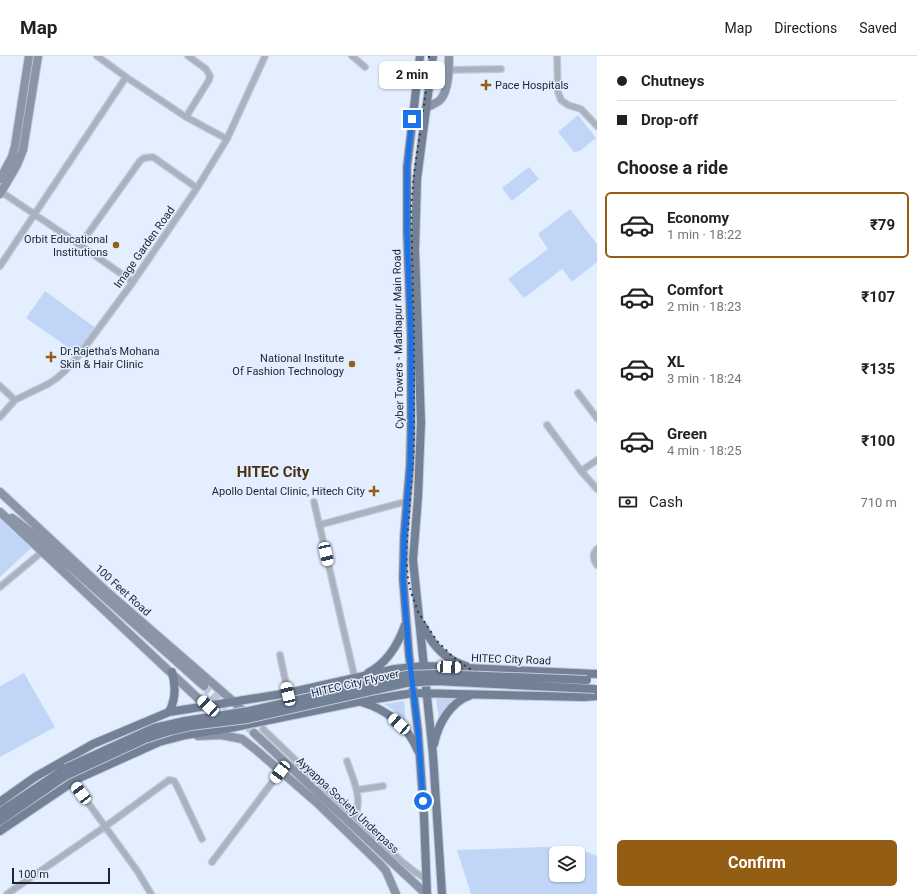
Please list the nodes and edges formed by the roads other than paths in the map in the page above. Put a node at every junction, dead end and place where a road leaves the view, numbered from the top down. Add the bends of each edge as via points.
1 (29, 56) edge
2 (38, 56) edge
3 (97, 56) edge
4 (188, 56) edge
5 (265, 56) edge
6 (352, 56) edge
7 (433, 56) edge
8 (449, 56) edge
9 (557, 56) edge
10 (420, 59) edge
11 (433, 65) junction
12 (365, 67) dead end
13 (501, 68) dead end
14 (448, 70) junction
15 (126, 77) junction
16 (426, 108) junction
17 (186, 117) junction
18 (597, 126) edge
19 (227, 139) junction
20 (0, 179) edge
21 (197, 188) junction
22 (0, 192) edge
23 (34, 215) junction
24 (80, 244) junction
25 (0, 266) edge
26 (133, 282) junction
27 (0, 386) edge
28 (578, 393) dead end
29 (15, 400) junction
30 (0, 417) edge
31 (597, 418) edge
32 (547, 425) dead end
33 (597, 460) edge
34 (581, 471) junction
35 (597, 489) edge
36 (0, 492) edge
37 (408, 501) junction
38 (314, 502) dead end
39 (0, 509) edge
40 (0, 512) edge
41 (319, 525) junction
42 (597, 549) edge
43 (43, 551) junction
44 (597, 565) edge
45 (0, 588) edge
46 (420, 618) junction
47 (405, 622) junction
48 (280, 655) dead end
49 (424, 666) junction
50 (410, 667) junction
51 (474, 668) junction
52 (493, 670) junction
53 (172, 672) junction
54 (597, 674) edge
55 (355, 679) junction
56 (597, 679) edge
57 (204, 686) tunnel mouth
58 (596, 691) edge
59 (427, 692) junction
60 (413, 693) junction
61 (288, 694) junction
62 (474, 694) junction
63 (495, 695) junction
64 (234, 702) junction
65 (357, 702) junction
66 (208, 706) junction
67 (169, 712) junction
68 (255, 724) junction
69 (230, 728) junction
70 (263, 729) dead end
71 (254, 733) tunnel mouth
72 (186, 735) junction
73 (433, 755) junction
74 (420, 756) junction
75 (347, 761) dead end
76 (280, 772) junction
77 (73, 782) junction
78 (383, 786) dead end
79 (357, 790) junction
80 (0, 802) edge
81 (355, 816) junction
82 (1, 817) edge
83 (106, 826) junction
84 (0, 832) edge
85 (202, 839) dead end
86 (212, 862) dead end
87 (426, 879) junction
88 (7, 894) edge
89 (151, 894) edge
90 (396, 894) edge
91 (426, 894) edge
92 (442, 894) edge

1 - 20 main road via 15,146
2 - 22 main road via 22,150 17,165
3 - 15 street
4 - 17 street via 206,69 210,76
5 - 19 street, Image Garden Road
6 - 12 street
7 - 11 main road, Cyber Towers - Madhapur Main Road
8 - 14 main road
9 - 18 street via 558,92 561,100 582,109
10 - 11 main road
10 - 37 main road, Cyber Towers - Madhapur Main Road via 407,167 411,337
11 - 16 main road, Cyber Towers - Madhapur Main Road
13 - 14 street
14 - 16 main road via 443,96 438,102
15 - 17 street
15 - 23 street
16 - 46 main road, Cyber Towers - Madhapur Main Road via 417,179 415,250 422,422 413,560
17 - 19 street
19 - 21 street, Image Garden Road
21 - 24 street via 153,157 144,158
21 - 26 street, Image Garden Road
22 - 23 street
23 - 24 street
23 - 25 street
24 - 26 street
26 - 29 street, Image Garden Road via 66,370 48,384
27 - 29 street
28 - 31 street
29 - 30 street, Image Garden Road
32 - 34 street
33 - 34 street
34 - 35 street
36 - 64 main road, 100 Feet Road via 105,590
37 - 41 street
37 - 47 main road, Cyber Towers - Madhapur Main Road via 403,572
38 - 41 street
39 - 57 main road via 36,536
40 - 43 main road
41 - 55 street
42 - 44 street via 593,556
43 - 45 street
43 - 53 main road
46 - 49 main road
46 - 51 main road via 427,635 440,651 450,659
47 - 50 main road, Cyber Towers - Madhapur Main Road
47 - 55 main road via 390,655 374,669
48 - 61 street
49 - 50 main road, HITEC City Road
49 - 51 main road, HITEC City Road
49 - 59 main road
50 - 55 main road, HITEC City Road via 396,668
50 - 60 main road, Cyber Towers - Madhapur Main Road
51 - 52 main road, HITEC City Road
52 - 54 main road, HITEC City Road
52 - 63 main road via 488,683
53 - 66 main road
53 - 67 main road via 175,693
55 - 61 main road
56 - 82 main road, HITEC City Flyover, bridge via 422,674 393,678 249,711 154,728 66,768
58 - 63 main road via 584,697
58 - 82 main road, HITEC City Flyover, bridge via 421,681 247,719 191,726 145,739 65,776
59 - 60 main road
59 - 62 main road
59 - 73 main road
60 - 65 main road
60 - 74 main road, Cyber Towers - Madhapur Main Road
61 - 64 main road
62 - 63 main road
62 - 73 main road via 462,699 444,719 436,737
64 - 66 main road
64 - 68 main road, 100 Feet Road
65 - 68 main road
65 - 74 main road via 382,710 392,717 406,731
66 - 67 main road
66 - 69 main road
67 - 80 main road via 93,744 35,777
68 - 69 main road
69 - 72 main road
70 - 81 street
71 - 91 main road, Ayyappa Society Underpass
72 - 76 main road via 221,735 242,740
72 - 77 main road via 159,742
73 - 92 main road
74 - 87 main road, Cyber Towers - Madhapur Main Road
75 - 79 street
76 - 86 street
76 - 90 main road via 316,802 380,864
77 - 83 street
77 - 84 main road
78 - 79 street
79 - 81 street via 358,809
81 - 87 street via 400,860
83 - 85 street via 169,780 174,781 177,786
83 - 88 street
83 - 89 street
87 - 91 main road, Cyber Towers - Madhapur Main Road

